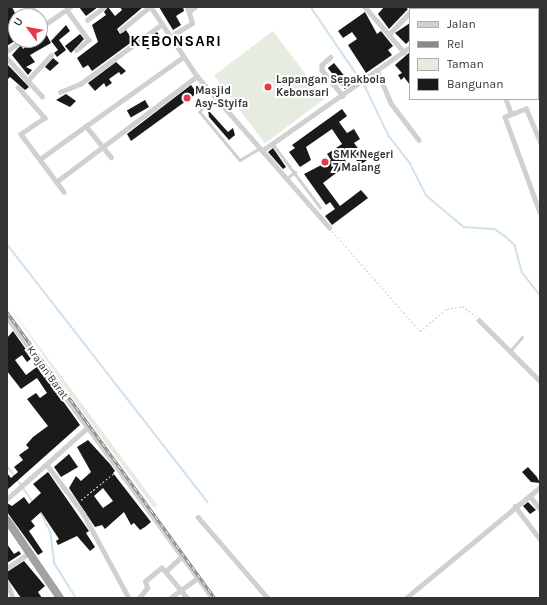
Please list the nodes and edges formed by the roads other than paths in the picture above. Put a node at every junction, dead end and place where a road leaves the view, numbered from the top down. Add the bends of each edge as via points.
1 (104, 7) edge
2 (150, 7) edge
3 (195, 7) edge
4 (364, 7) edge
5 (69, 8) edge
6 (188, 9) edge
7 (409, 12) edge
8 (87, 20) dead end
9 (48, 23) edge
10 (162, 24) junction
11 (121, 30) dead end
12 (389, 34) junction
13 (170, 38) junction
14 (409, 48) edge
15 (77, 50) dead end
16 (404, 52) junction
17 (51, 55) dead end
18 (182, 57) junction
19 (331, 57) dead end
20 (7, 58) edge
21 (377, 70) junction
22 (197, 76) junction
23 (28, 81) junction
24 (18, 87) dead end
25 (60, 92) dead end
26 (42, 96) dead end
27 (344, 96) junction
28 (506, 100) edge
29 (208, 102) dead end
30 (511, 113) junction
31 (86, 126) junction
32 (419, 140) dead end
33 (540, 142) edge
34 (273, 143) junction
35 (104, 148) junction
36 (262, 149) junction
37 (111, 157) dead end
38 (40, 159) junction
39 (294, 172) junction
40 (286, 178) junction
41 (56, 182) junction
42 (64, 192) dead end
43 (320, 207) dead end
44 (540, 212) edge
45 (328, 227) road end
46 (7, 317) edge
47 (479, 320) road end
48 (522, 337) dead end
49 (510, 351) junction
50 (540, 381) edge
51 (87, 428) junction
52 (48, 466) junction
53 (540, 487) edge
54 (530, 496) junction
55 (7, 499) edge
56 (515, 506) junction
57 (540, 509) edge
58 (198, 517) dead end
59 (7, 520) edge
60 (540, 539) edge
61 (29, 553) junction
62 (182, 556) junction
63 (7, 568) edge
64 (165, 571) junction
65 (198, 578) junction
66 (7, 582) edge
67 (181, 590) junction
68 (13, 598) edge
69 (60, 598) edge
70 (129, 598) edge
71 (139, 598) edge
72 (170, 598) edge
73 (188, 598) edge
74 (213, 598) edge
75 (268, 598) edge
76 (406, 598) edge

1 - 8 street
2 - 10 street
2 - 11 street
3 - 6 street
4 - 12 street
5 - 9 street
5 - 15 street via 89,40
6 - 13 street via 191,25
7 - 12 street
10 - 13 street
10 - 25 street via 80,84
12 - 16 street
13 - 18 street
14 - 16 street
16 - 21 street
17 - 23 street
18 - 22 street
18 - 31 street
19 - 27 street via 322,65 322,70
20 - 23 street
21 - 27 street
21 - 32 street via 392,103
22 - 35 street
22 - 36 street
23 - 26 street
24 - 38 street via 46,118 21,133
27 - 34 street
28 - 30 street
29 - 36 lane via 200,112 240,160
30 - 33 street via 528,110
30 - 44 street via 505,120
31 - 35 street
31 - 38 street
34 - 36 street
34 - 39 lane
35 - 37 street
35 - 41 street
36 - 40 street
38 - 41 street
39 - 40 lane
39 - 43 lane
40 - 45 street
41 - 42 street
46 - 51 street, Krajan Barat
47 - 49 street
48 - 49 lane
49 - 50 street
51 - 52 street
51 - 62 street, Krajan Barat
52 - 55 street
52 - 70 street via 76,504
53 - 54 street
54 - 56 street
54 - 57 street
56 - 60 street
56 - 76 street
58 - 75 street
59 - 61 highway
61 - 63 street
61 - 69 highway
62 - 64 street
62 - 65 street, Krajan Barat
64 - 67 street
64 - 71 street via 161,568 145,581 147,588
65 - 67 street
65 - 74 street, Krajan Barat
66 - 68 street
67 - 72 street
67 - 73 street

